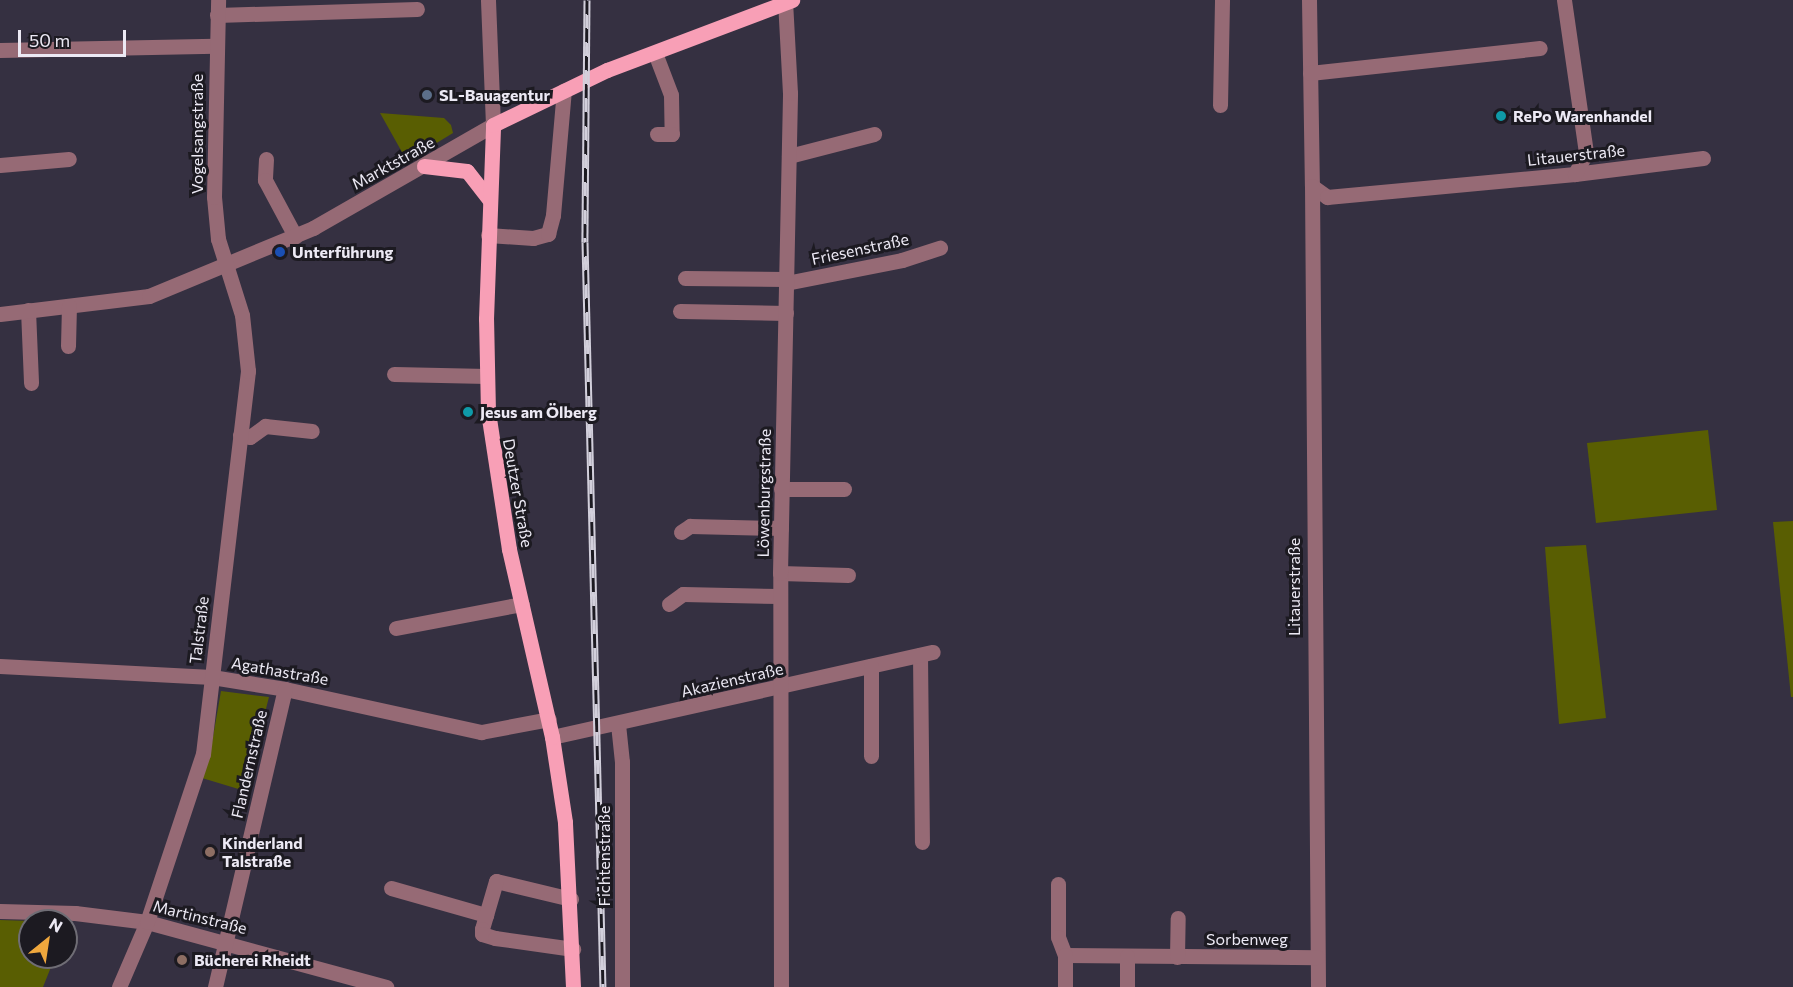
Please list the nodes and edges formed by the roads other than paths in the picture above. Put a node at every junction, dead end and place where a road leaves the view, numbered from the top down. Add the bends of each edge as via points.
1 (488, 0) edge
2 (1222, 0) edge
3 (1309, 0) edge
4 (1564, 0) edge
5 (787, 1) edge
6 (218, 7) edge
7 (417, 9) dead end
8 (215, 46) junction
9 (1540, 48) dead end
10 (0, 50) edge
11 (655, 53) junction
12 (1310, 73) junction
13 (564, 90) junction
14 (1220, 105) dead end
15 (493, 125) junction
16 (657, 134) dead end
17 (874, 134) dead end
18 (789, 156) junction
19 (1703, 158) dead end
20 (69, 159) dead end
21 (266, 159) dead end
22 (0, 165) edge
23 (424, 166) junction
24 (1575, 174) junction
25 (1312, 186) junction
26 (489, 199) junction
27 (488, 235) junction
28 (295, 236) junction
29 (940, 248) dead end
30 (228, 266) junction
31 (685, 278) dead end
32 (786, 281) junction
33 (69, 306) junction
34 (28, 310) junction
35 (0, 314) edge
36 (681, 315) dead end
37 (785, 318) junction
38 (68, 346) dead end
39 (394, 374) dead end
40 (487, 376) junction
41 (32, 383) dead end
42 (312, 431) dead end
43 (240, 435) junction
44 (782, 489) junction
45 (844, 489) dead end
46 (781, 528) junction
47 (681, 532) dead end
48 (780, 573) junction
49 (848, 575) dead end
50 (780, 597) junction
51 (522, 604) junction
52 (669, 604) dead end
53 (396, 628) dead end
54 (0, 666) edge
55 (871, 666) junction
56 (212, 677) junction
57 (780, 688) junction
58 (285, 689) junction
59 (549, 719) junction
60 (618, 724) junction
61 (552, 737) junction
62 (871, 756) dead end
63 (922, 842) dead end
64 (1058, 884) dead end
65 (391, 888) dead end
66 (571, 899) junction
67 (0, 910) edge
68 (486, 915) junction
69 (1178, 918) dead end
70 (147, 922) junction
71 (226, 940) junction
72 (573, 949) junction
73 (1065, 956) junction
74 (1127, 956) junction
75 (1177, 957) junction
76 (1317, 957) junction
77 (119, 987) edge
78 (215, 987) edge
79 (386, 987) edge
80 (573, 987) edge
81 (622, 987) edge
82 (781, 987) edge
83 (1065, 987) edge
84 (1127, 987) edge
85 (1318, 987) edge

1 - 15 street, Deutzer Straße
2 - 14 street
3 - 12 street, Litauerstraße
4 - 24 street via 1586,153
5 - 11 main road, Marktstraße
5 - 18 street, Löwenburgstraße
6 - 7 street
6 - 8 street, Vogelsangstraße
8 - 10 street
8 - 30 street, Vogelsangstraße via 214,197 218,239
9 - 12 street
11 - 13 main road, Marktstraße
11 - 16 street via 671,95 672,134
12 - 25 street, Litauerstraße
13 - 15 main road, Marktstraße
13 - 27 street via 554,215 548,234 533,238
15 - 23 street, Marktstraße
15 - 26 main road, Deutzer Straße
17 - 18 street
18 - 32 street, Löwenburgstraße
19 - 24 street, Litauerstraße
20 - 22 street
21 - 28 street via 266,180
23 - 26 main road via 467,171
23 - 28 street, Marktstraße
24 - 25 street, Litauerstraße via 1327,197
25 - 76 street, Litauerstraße
26 - 27 main road, Deutzer Straße
27 - 40 main road, Deutzer Straße
28 - 30 street, Marktstraße
29 - 32 street, Friesenstraße via 902,260
30 - 33 street, Marktstraße via 149,296
30 - 43 street, Talstraße via 248,353
31 - 32 street, Friesenstraße
32 - 37 street, Löwenburgstraße
33 - 34 street, Marktstraße
33 - 38 street
34 - 35 street, Marktstraße
34 - 41 street
36 - 37 street
37 - 44 street, Löwenburgstraße
39 - 40 street
40 - 51 main road, Deutzer Straße via 496,480
42 - 43 street via 265,426 250,436
43 - 56 street, Talstraße
44 - 45 street
44 - 46 street, Löwenburgstraße
46 - 47 street via 690,526
46 - 48 street, Löwenburgstraße
48 - 49 street
48 - 50 street, Löwenburgstraße
50 - 52 street via 683,594
50 - 57 street, Löwenburgstraße
51 - 53 street
51 - 59 main road, Deutzer Straße
54 - 56 street, Agathastraße
55 - 57 street, Akazienstraße
55 - 62 street
55 - 63 street, Akazienstraße via 926,653
56 - 58 street, Agathastraße
56 - 70 street, Talstraße via 203,754
57 - 60 street, Akazienstraße
57 - 82 street, Löwenburgstraße
58 - 59 street, Agathastraße via 481,732
58 - 71 street, Flandernstraße
59 - 61 main road, Deutzer Straße
60 - 61 street, Akazienstraße
60 - 81 street, Fichtenstraße via 622,762
61 - 66 main road, Deutzer Straße
64 - 73 street via 1058,936
65 - 68 street
66 - 68 street via 496,881
66 - 72 main road, Deutzer Straße
67 - 70 street, Martinstraße via 75,913
68 - 72 street via 482,934
69 - 75 street
70 - 71 street, Martinstraße
70 - 77 street, Talstraße
71 - 78 street, Flandernstraße
71 - 79 street, Martinstraße
72 - 80 main road, Deutzer Straße
73 - 74 street, Sorbenweg
73 - 83 street
74 - 75 street, Sorbenweg
74 - 84 street
75 - 76 street, Sorbenweg
76 - 85 street, Litauerstraße

